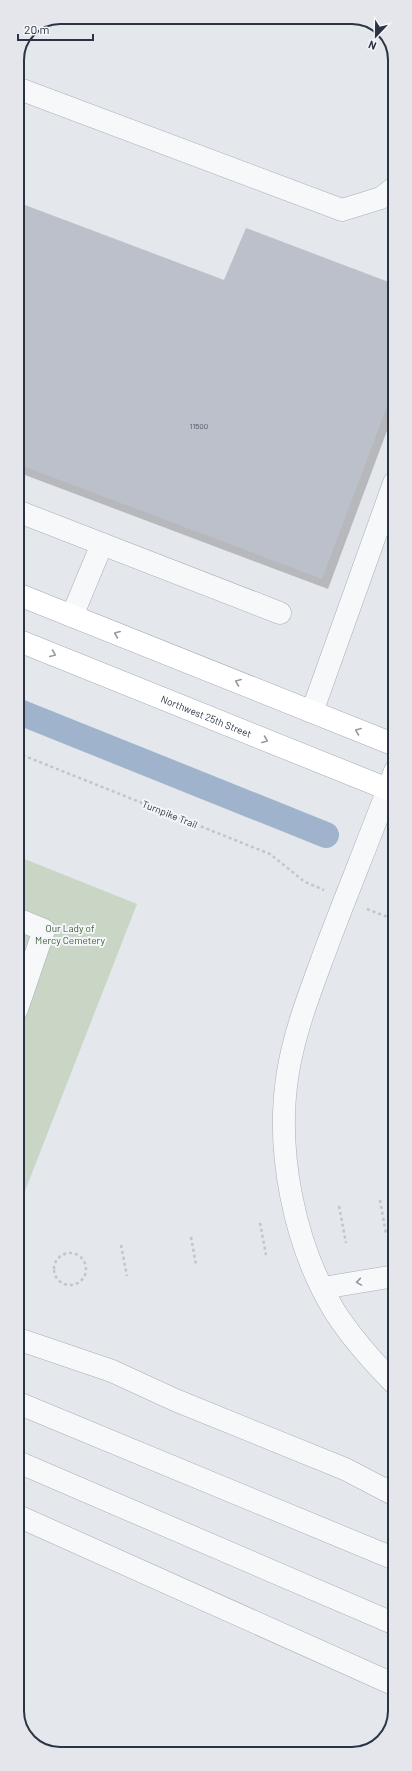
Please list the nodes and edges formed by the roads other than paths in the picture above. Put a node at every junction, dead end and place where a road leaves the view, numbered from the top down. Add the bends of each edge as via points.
1 (24, 91) edge
2 (388, 193) edge
3 (388, 500) edge
4 (24, 514) edge
5 (102, 544) junction
6 (24, 597) edge
7 (280, 613) dead end
8 (72, 616) junction
9 (24, 643) edge
10 (312, 712) junction
11 (388, 743) edge
12 (388, 782) edge
13 (388, 794) edge
14 (24, 922) edge
15 (24, 991) edge
16 (388, 1277) edge
17 (323, 1288) junction
18 (24, 1340) edge
19 (388, 1377) edge
20 (24, 1405) edge
21 (24, 1465) edge
22 (388, 1491) edge
23 (24, 1519) edge
24 (388, 1556) edge
25 (388, 1621) edge
26 (388, 1682) edge

1 - 2 lane via 342,210 381,198
3 - 10 lane
4 - 5 lane
5 - 7 lane
5 - 8 lane
6 - 8 main road
10 -> 8 main road
9 -> 12 main road, Northwest 25th Street
11 -> 10 main road
13 - 17 lane via 316,975 295,1039 286,1085 285,1148 293,1201 300,1231
14 - 15 lane via 44,930
16 -> 17 lane
17 - 19 lane via 345,1326
18 - 22 lane via 112,1371 175,1400 345,1469
20 - 24 lane
21 - 25 lane
23 - 26 lane

